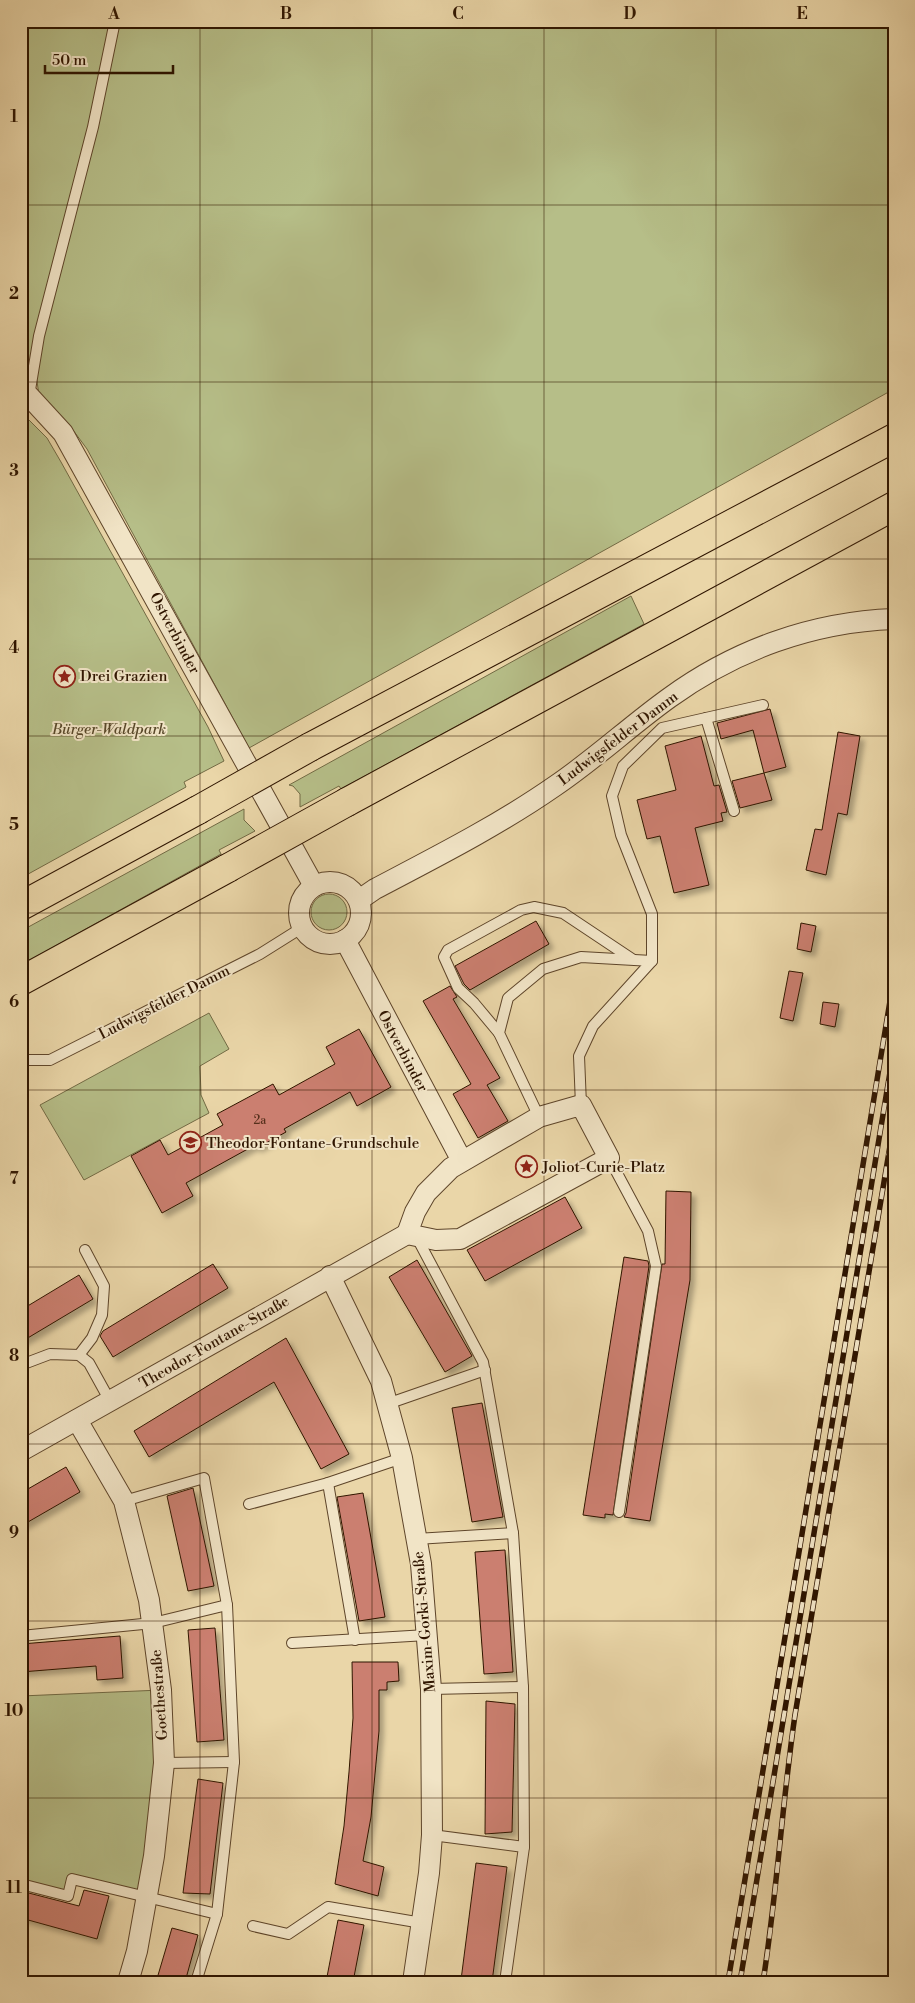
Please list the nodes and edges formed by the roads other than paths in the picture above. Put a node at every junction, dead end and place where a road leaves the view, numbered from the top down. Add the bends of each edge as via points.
1 (115, 21) edge
2 (25, 394) edge
3 (894, 438) edge
4 (894, 506) edge
5 (887, 619) edge
6 (763, 705) dead end
7 (706, 718) junction
8 (734, 811) dead end
9 (314, 886) junction
10 (359, 900) junction
11 (21, 906) edge
12 (303, 928) junction
13 (345, 940) junction
14 (632, 960) junction
15 (652, 961) junction
16 (21, 981) edge
17 (499, 1033) junction
18 (21, 1060) edge
19 (581, 1105) junction
20 (539, 1117) junction
21 (609, 1158) junction
22 (462, 1161) junction
23 (412, 1235) junction
24 (85, 1250) dead end
25 (330, 1276) junction
26 (79, 1355) junction
27 (21, 1365) edge
28 (485, 1370) junction
29 (110, 1401) junction
30 (387, 1404) junction
31 (77, 1420) junction
32 (21, 1451) edge
33 (402, 1458) junction
34 (328, 1483) junction
35 (124, 1501) junction
36 (249, 1504) dead end
37 (619, 1512) dead end
38 (513, 1532) junction
39 (416, 1539) junction
40 (227, 1605) junction
41 (153, 1623) junction
42 (427, 1635) junction
43 (21, 1636) edge
44 (355, 1640) junction
45 (292, 1643) dead end
46 (523, 1687) junction
47 (431, 1689) junction
48 (234, 1762) junction
49 (164, 1764) junction
50 (432, 1835) junction
51 (524, 1846) junction
52 (21, 1884) edge
53 (147, 1897) junction
54 (217, 1914) junction
55 (422, 1923) junction
56 (253, 1926) dead end
57 (128, 1982) edge
58 (196, 1982) edge
59 (413, 1982) edge
60 (505, 1982) edge

1 - 2 lane via 94,127
2 - 9 street, Ostverbinder via 63,433
3 - 11 highway, bridge via 310,747
4 - 16 highway, bridge
5 - 10 street, Ludwigsfelder Damm via 836,625 795,635 724,664 669,698 556,786
6 - 7 lane
7 - 8 lane
7 - 15 lane via 662,728 623,766 612,796 621,835 652,914
9 - 10 street via 324,882 340,883
9 - 12 street via 301,902 299,912
10 - 13 street via 361,921 357,930
12 - 13 street via 321,943
12 - 18 lane, Ludwigsfelder Damm via 260,954 50,1060
13 - 22 street, Ostverbinder
14 - 15 lane
14 - 17 lane via 581,957 543,969 508,998
14 - 17 lane via 563,913 534,907 521,910 448,950 444,953 444,961 458,988
15 - 19 lane via 593,1026 579,1056
17 - 20 lane
19 - 20 street
19 - 21 street
20 - 22 street
21 - 23 street via 460,1239 436,1240
21 - 37 lane via 648,1231 656,1266
22 - 23 street via 426,1193 415,1212
23 - 25 street, Theodor-Fontane-Straße
23 - 28 lane via 484,1362
24 - 26 lane via 104,1286 102,1315 92,1338
25 - 29 street, Theodor-Fontane-Straße
25 - 30 street, Maxim-Gorki-Straße via 381,1381
26 - 27 lane via 50,1354
26 - 29 lane via 89,1363
28 - 30 lane
28 - 38 lane
29 - 31 street, Theodor-Fontane-Straße
30 - 33 street, Maxim-Gorki-Straße
31 - 32 street, Theodor-Fontane-Straße
31 - 35 street, Goethestraße
33 - 34 lane
33 - 39 street, Maxim-Gorki-Straße
34 - 36 lane
34 - 44 lane
35 - 40 lane via 204,1478
35 - 41 street, Goethestraße
38 - 39 lane
38 - 46 lane
39 - 42 street, Maxim-Gorki-Straße
40 - 41 lane
40 - 48 lane
41 - 43 lane
41 - 49 street, Goethestraße via 161,1690
42 - 44 lane
42 - 47 street, Maxim-Gorki-Straße
44 - 45 lane
46 - 47 lane
46 - 51 lane
47 - 50 street, Maxim-Gorki-Straße
48 - 49 lane
48 - 54 lane
49 - 53 street, Goethestraße
50 - 51 lane
50 - 55 street, Maxim-Gorki-Straße
51 - 60 lane
52 - 53 lane via 68,1896 72,1879
53 - 54 lane
53 - 57 street, Goethestraße
54 - 58 lane
55 - 56 lane via 328,1908 288,1934
55 - 59 street, Maxim-Gorki-Straße

